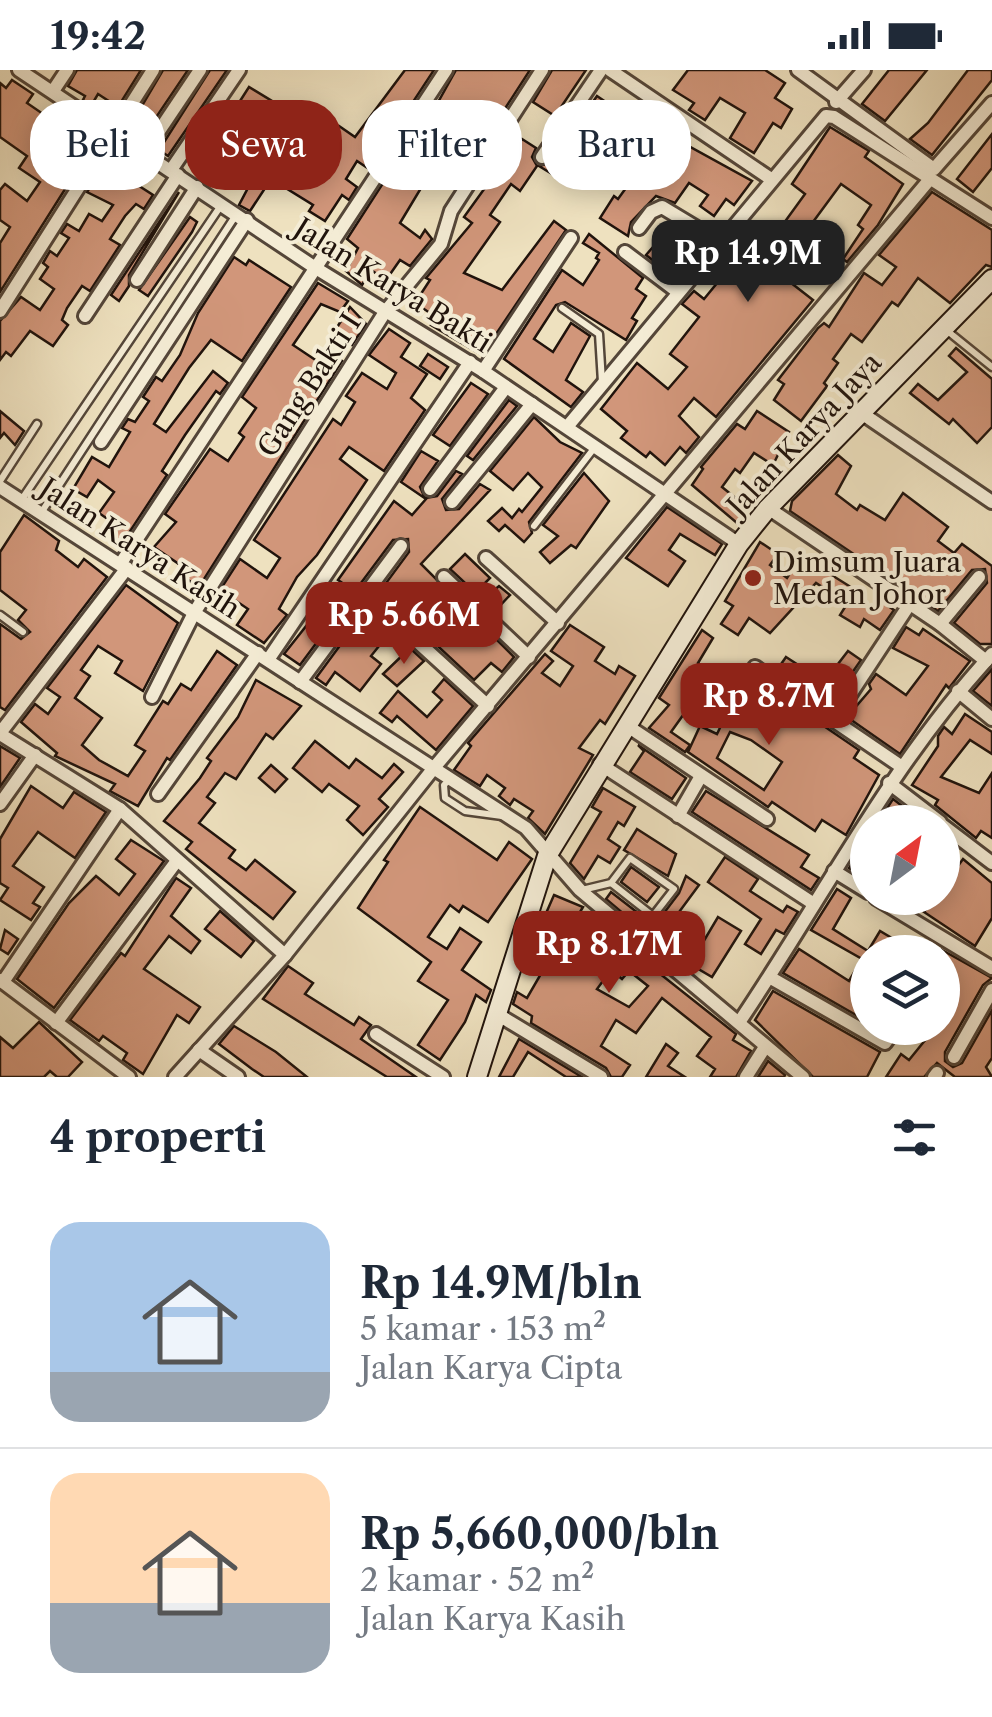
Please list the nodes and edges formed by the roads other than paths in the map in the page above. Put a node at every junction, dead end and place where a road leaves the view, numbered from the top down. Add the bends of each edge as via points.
1 (19, 70) edge
2 (67, 70) edge
3 (154, 70) edge
4 (200, 70) edge
5 (239, 70) edge
6 (446, 70) edge
7 (542, 70) edge
8 (601, 70) edge
9 (610, 70) edge
10 (798, 70) edge
11 (864, 70) edge
12 (53, 91) junction
13 (66, 100) edge
14 (133, 100) edge
15 (581, 100) edge
16 (836, 102) junction
17 (992, 103) edge
18 (165, 122) edge
19 (165, 165) edge
20 (175, 172) junction
21 (185, 179) edge
22 (771, 179) junction
23 (930, 179) junction
24 (75, 190) edge
25 (197, 190) edge
26 (201, 190) edge
27 (222, 204) junction
28 (242, 217) junction
29 (992, 218) edge
30 (640, 228) dead end
31 (571, 238) dead end
32 (720, 242) junction
33 (625, 252) dead end
34 (314, 266) junction
35 (992, 279) edge
36 (137, 280) dead end
37 (678, 292) junction
38 (562, 308) dead end
39 (0, 310) edge
40 (385, 312) junction
41 (84, 316) dead end
42 (944, 328) junction
43 (470, 362) junction
44 (992, 367) edge
45 (483, 370) junction
46 (602, 382) junction
47 (506, 387) junction
48 (532, 404) junction
49 (860, 412) junction
50 (37, 424) dead end
51 (567, 427) junction
52 (101, 442) dead end
53 (596, 446) junction
54 (0, 483) edge
55 (430, 489) dead end
56 (668, 492) junction
57 (21, 500) junction
58 (452, 502) dead end
59 (992, 502) edge
60 (768, 508) junction
61 (41, 513) junction
62 (534, 526) dead end
63 (739, 544) junction
64 (401, 546) dead end
65 (486, 558) dead end
66 (124, 566) junction
67 (444, 577) dead end
68 (979, 577) dead end
69 (909, 605) junction
70 (194, 613) junction
71 (0, 615) edge
72 (397, 623) dead end
73 (558, 623) junction
74 (940, 624) junction
75 (22, 632) dead end
76 (263, 656) junction
77 (529, 657) junction
78 (989, 658) edge
79 (755, 666) dead end
80 (300, 682) junction
81 (958, 691) junction
82 (152, 697) dead end
83 (488, 706) junction
84 (834, 719) junction
85 (992, 720) edge
86 (626, 725) junction
87 (0, 733) edge
88 (36, 755) junction
89 (600, 764) junction
90 (902, 767) junction
91 (433, 770) junction
92 (701, 776) junction
93 (889, 783) junction
94 (158, 794) dead end
95 (0, 804) edge
96 (917, 805) edge
97 (120, 810) junction
98 (678, 816) junction
99 (767, 819) dead end
100 (960, 839) edge
101 (547, 856) junction
102 (176, 862) junction
103 (992, 863) edge
104 (834, 871) junction
105 (850, 881) edge
106 (611, 883) junction
107 (580, 890) junction
108 (814, 904) junction
109 (903, 915) edge
110 (935, 935) edge
111 (960, 949) edge
112 (285, 955) junction
113 (992, 968) edge
114 (771, 978) junction
115 (2, 981) edge
116 (992, 990) edge
117 (496, 1014) junction
118 (740, 1021) junction
119 (56, 1022) junction
120 (850, 1024) edge
121 (376, 1034) dead end
122 (765, 1047) junction
123 (199, 1050) junction
124 (954, 1058) dead end
125 (794, 1074) edge
126 (479, 1076) edge
127 (129, 1077) edge
128 (175, 1077) edge
129 (238, 1077) edge
130 (443, 1077) edge
131 (601, 1077) edge
132 (746, 1077) edge

1 - 12 street, Jalan Karya Bakti
2 - 12 street
3 - 14 street
4 - 18 street
5 - 20 street
6 - 34 street
7 - 40 street, Gang Bakti I via 450,211 441,244
8 - 15 street
9 - 22 street
10 - 16 street
11 - 16 street
12 - 13 street, Jalan Karya Bakti
16 - 17 street via 934,169
19 - 20 street, Jalan Karya Bakti
20 - 21 street, Jalan Karya Bakti
20 - 41 street
22 - 23 street via 830,115
22 - 32 street
23 - 29 street
23 - 56 street
24 - 39 street
25 - 36 street
26 - 27 street, Jalan Karya Bakti
27 - 28 street, Jalan Karya Bakti
27 - 57 lane
28 - 34 street, Jalan Karya Bakti
28 - 52 street
28 - 61 lane
30 - 32 street via 662,207
31 - 45 street
32 - 37 street
33 - 37 street
34 - 40 street, Jalan Karya Bakti
34 - 66 street
35 - 42 main road, Jalan Karya Jaya
37 - 46 street
38 - 46 lane via 598,334
40 - 43 street, Jalan Karya Bakti
40 - 70 street, Gang Bakti I
42 - 44 lane
42 - 49 main road, Jalan Karya Jaya
43 - 45 street, Jalan Karya Bakti
43 - 76 street
45 - 47 street, Jalan Karya Bakti
46 - 51 street
47 - 48 street, Jalan Karya Bakti
47 - 55 street
48 - 51 street, Jalan Karya Bakti
48 - 58 street
49 - 59 street
49 - 60 main road, Jalan Karya Jaya
50 - 54 lane
51 - 53 street, Jalan Karya Bakti
53 - 56 street, Jalan Karya Bakti
53 - 62 lane
54 - 57 street, Jalan Karya Kasih
56 - 63 street, Jalan Karya Bakti
56 - 73 street
57 - 61 street, Jalan Karya Kasih
60 - 63 main road, Jalan Karya Jaya
60 - 69 street
61 - 66 street, Jalan Karya Kasih
63 - 86 main road, Jalan Karya Jaya
64 - 80 street
65 - 73 street
66 - 70 street, Jalan Karya Kasih
66 - 87 street
67 - 77 street
68 - 74 street
69 - 74 street
69 - 84 street
70 - 76 street, Jalan Karya Kasih
70 - 82 street, Gang Bakti I
71 - 75 lane
72 - 83 street
73 - 77 street
74 - 78 street
76 - 80 street, Jalan Karya Kasih
76 - 94 street
77 - 83 street
78 - 81 street
79 - 84 street
80 - 91 street, Jalan Karya Kasih
81 - 85 street
81 - 90 street
83 - 91 street
84 - 90 street
86 - 89 main road, Jalan Karya Jaya
86 - 92 street
87 - 88 street
88 - 95 street
88 - 97 street
89 - 98 street
89 - 101 main road, Jalan Karya Jaya
90 - 93 street
91 - 101 street, Jalan Karya Kasih via 526,828
91 - 112 street
92 - 98 street
92 - 99 street
93 - 96 street
93 - 104 street
97 - 102 street
97 - 115 street
98 - 108 street
100 - 103 street
101 - 107 street, Jalan Karya Kasih
101 - 117 main road, Jalan Karya Jaya
102 - 112 street
102 - 119 street
104 - 105 street
104 - 108 street
106 - 106 lane via 632,858 674,889 653,916
106 - 107 lane
107 - 118 street, Jalan Karya Kasih
108 - 114 street
109 - 110 street
111 - 113 street
112 - 123 street
114 - 118 street
114 - 120 street
115 - 119 street
116 - 124 street
117 - 126 main road, Jalan Karya Jaya
117 - 131 street
118 - 122 street, Jalan Karya Kasih
119 - 127 street
121 - 130 street
122 - 125 street, Jalan Karya Kasih
122 - 132 street
123 - 128 street
123 - 129 street

